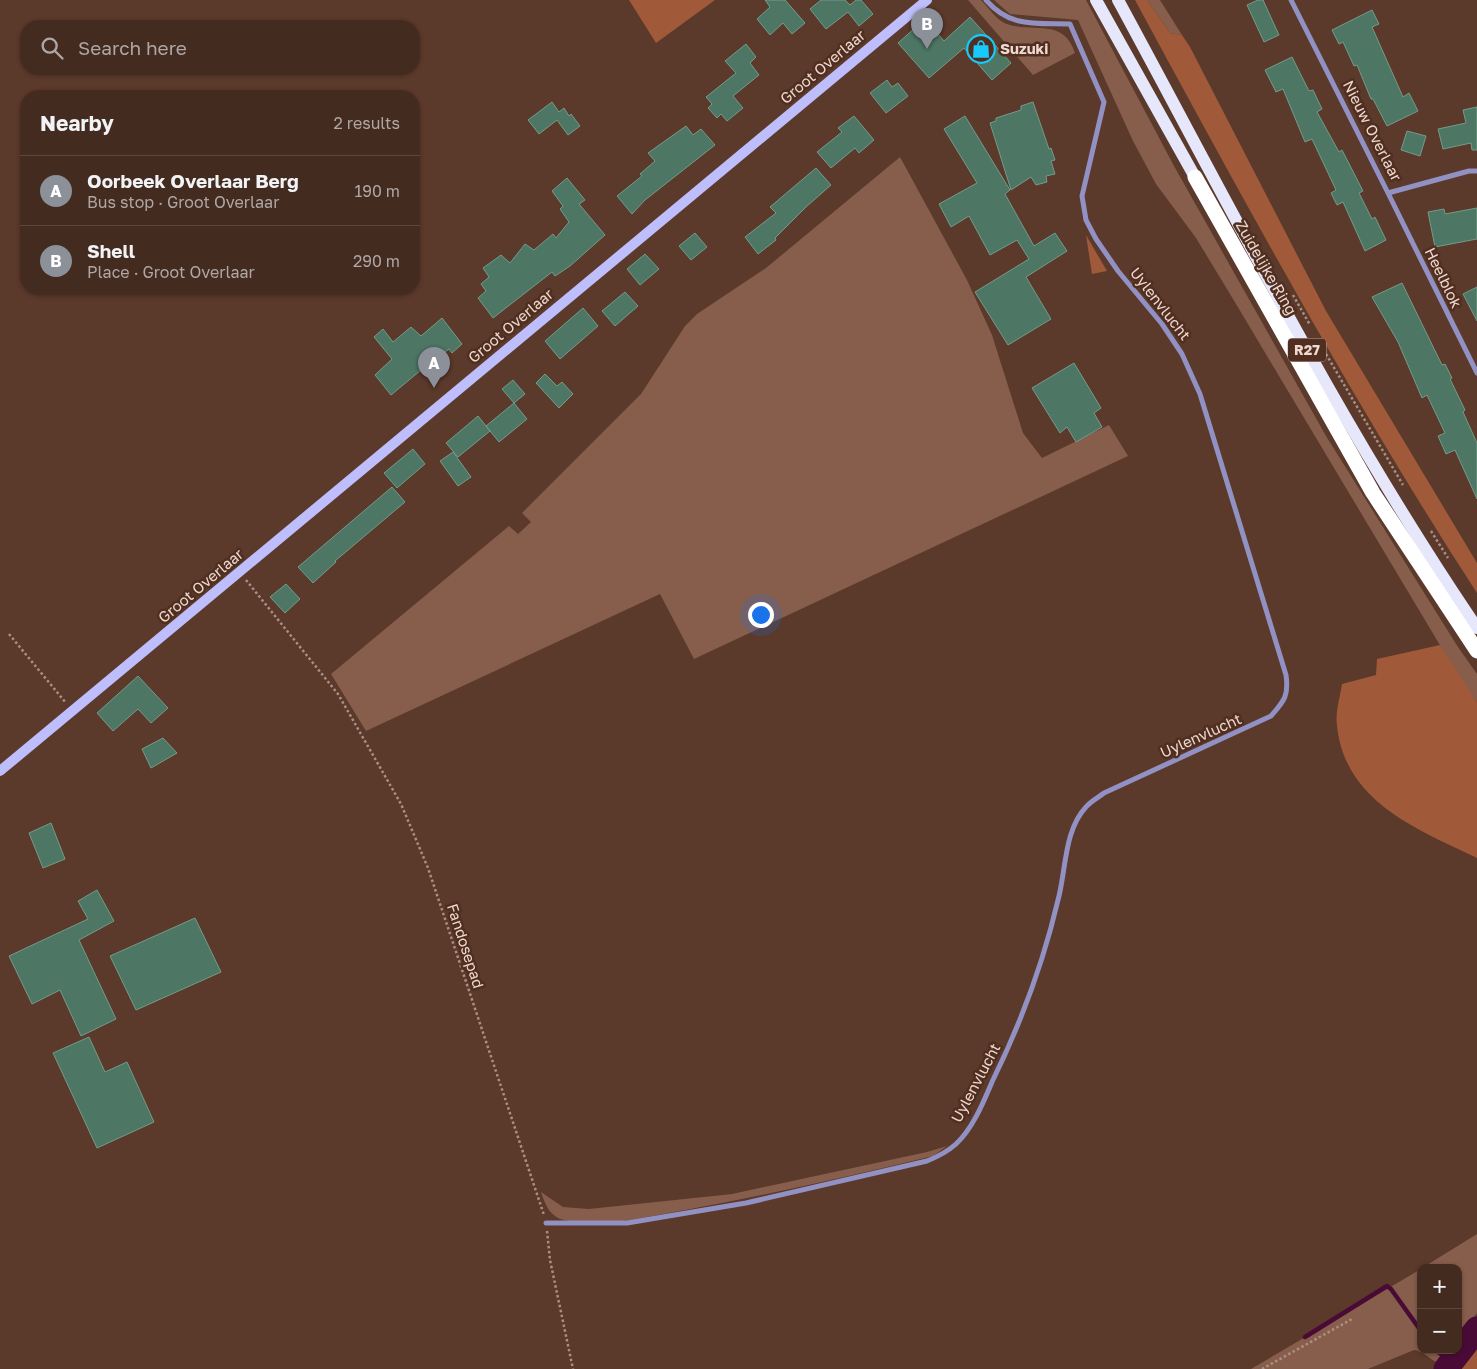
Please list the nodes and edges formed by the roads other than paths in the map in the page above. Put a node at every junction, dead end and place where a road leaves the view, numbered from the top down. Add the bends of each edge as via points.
1 (927, 0) edge
2 (986, 0) edge
3 (1096, 0) edge
4 (1118, 0) edge
5 (1291, 0) edge
6 (1477, 171) edge
7 (1195, 177) joint
8 (1388, 193) junction
9 (1477, 373) edge
10 (1477, 628) edge
11 (1477, 652) edge
12 (0, 771) edge
13 (546, 1223) road end

1 - 12 main road, Groot Overlaar
2 - 13 street, Uylenvlucht via 1009,20 1070,24 1104,102 1082,196 1086,220 1118,271 1182,354 1200,394 1286,675 1285,701 1272,716 1104,793 1077,819 1039,971 1014,1038 969,1127 956,1144 940,1156 737,1205 627,1223
3 - 7 main road, Zuidelijke Ring / R27
4 - 10 main road, Zuidelijke Ring / R27 via 1330,391 1389,492
5 - 8 street, Nieuw Overlaar
6 - 8 street, Nieuw Overlaar
7 - 11 highway, Zuidelijke Ring / R27 via 1374,493
8 - 9 street, Heelblok

